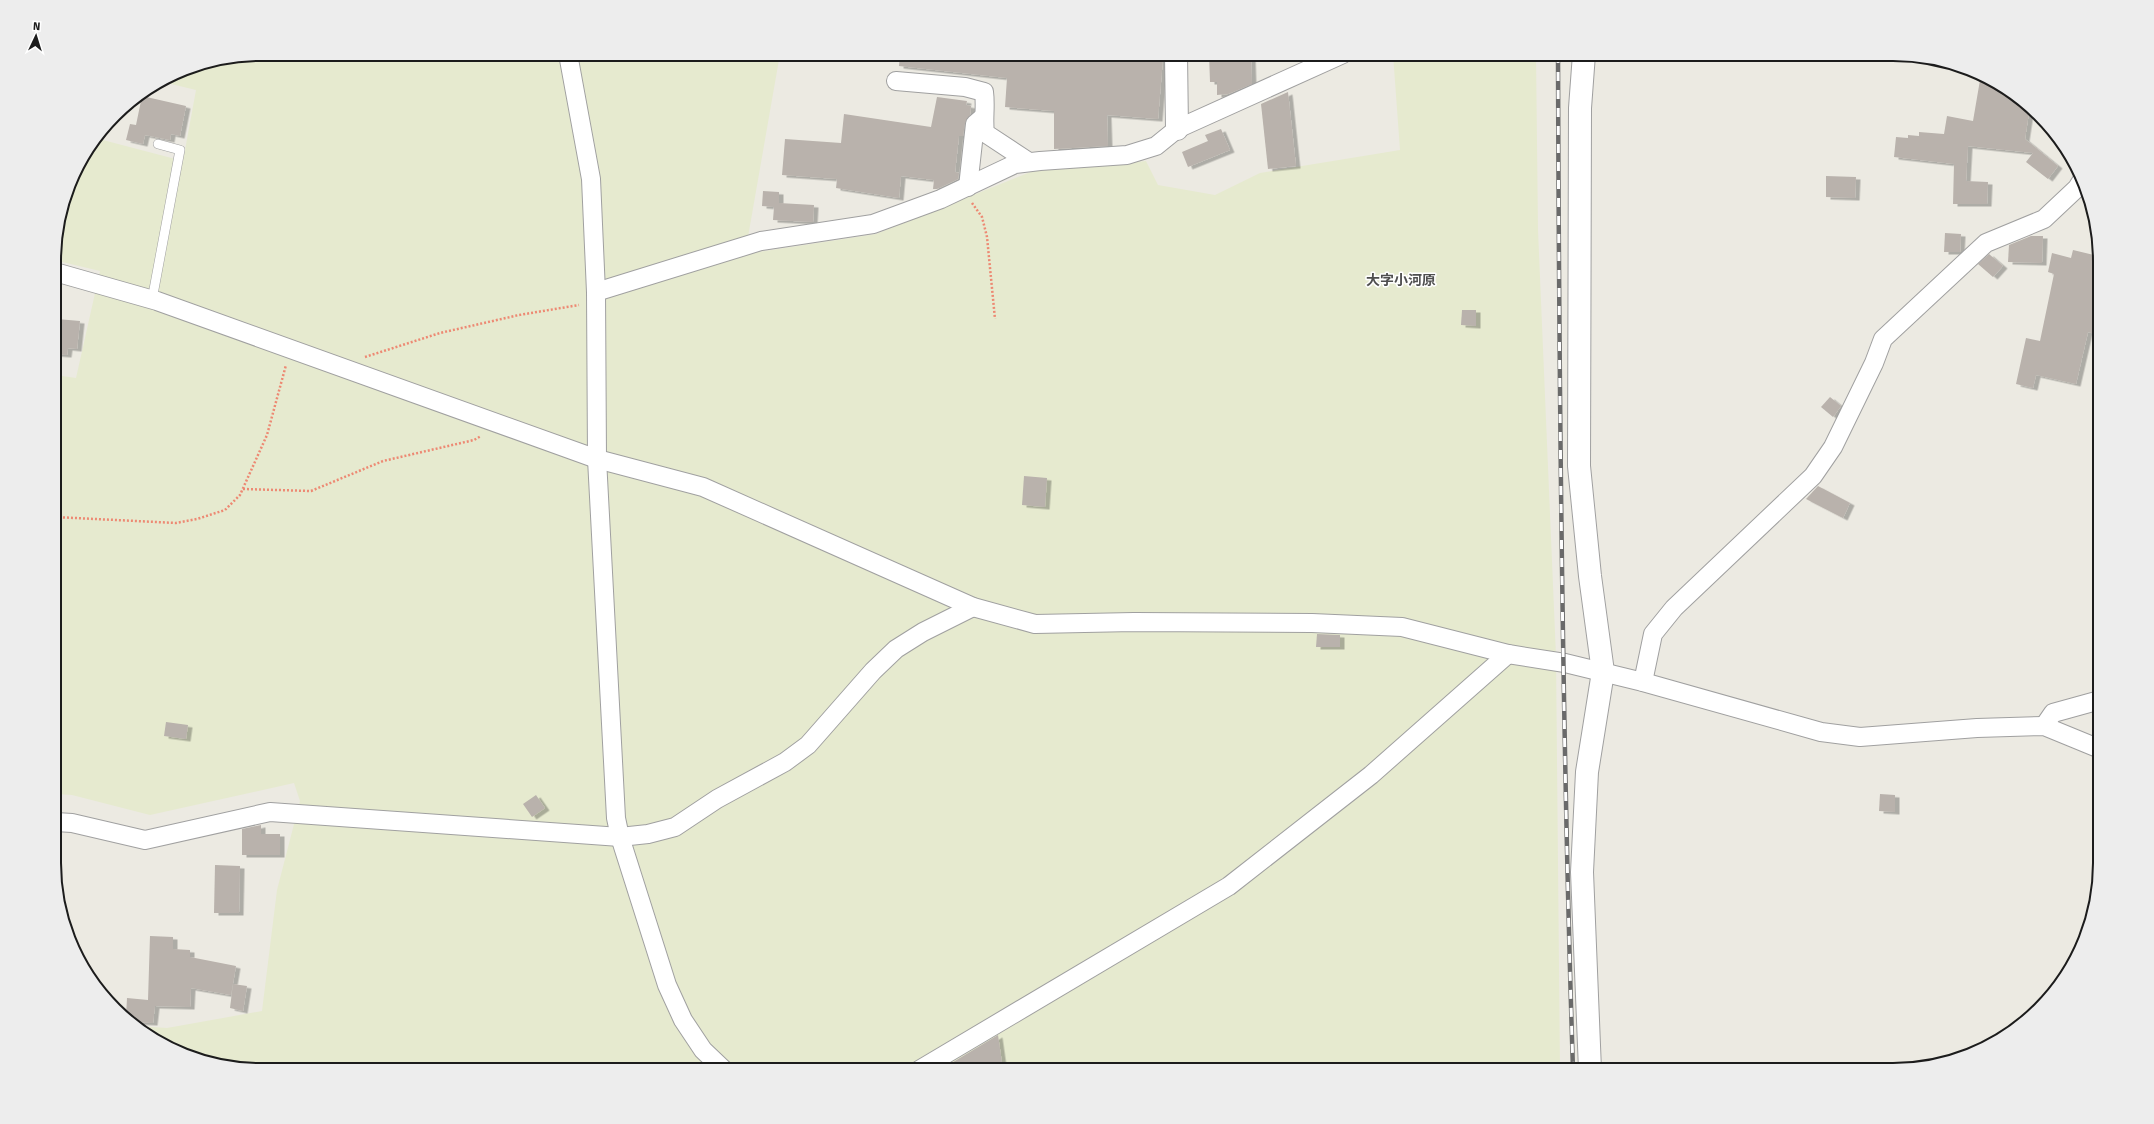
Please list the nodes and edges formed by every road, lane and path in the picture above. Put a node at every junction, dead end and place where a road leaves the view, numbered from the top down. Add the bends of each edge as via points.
1 (569, 61) edge
2 (1176, 61) edge
3 (1328, 61) edge
4 (1583, 61) edge
5 (896, 81) dead end
6 (983, 118) junction
7 (1177, 129) junction
8 (158, 144) dead end
9 (1029, 162) junction
10 (2078, 186) edge
11 (965, 188) junction
12 (61, 274) edge
13 (596, 295) junction
14 (152, 300) junction
15 (995, 319) dead end
16 (291, 349) junction
17 (346, 369) junction
18 (500, 424) junction
19 (597, 459) junction
20 (243, 489) junction
21 (61, 517) edge
22 (973, 608) junction
23 (1508, 654) junction
24 (1603, 672) junction
25 (1643, 682) junction
26 (2093, 702) edge
27 (2044, 726) junction
28 (2093, 745) edge
29 (61, 822) edge
30 (620, 837) junction
31 (717, 1063) edge
32 (931, 1063) edge
33 (1590, 1063) edge

1 - 13 street via 591,178
2 - 7 street
3 - 7 street
4 - 24 street via 1580,108 1579,466
5 - 6 street via 965,87 984,92
6 - 9 street via 985,133
6 - 11 street via 975,124
7 - 9 street via 1156,146 1127,155
8 - 14 lane via 180,150
9 - 11 street via 1015,164
10 - 25 street via 2044,218 1986,243 1883,339 1833,447 1813,476 1674,608 1653,634
11 - 13 street via 873,224 761,241
11 - 15 path via 982,217 987,237
12 - 14 street
13 - 17 path via 578,305 440,333 368,355
13 - 19 street
14 - 16 street
16 - 17 street
16 - 20 path via 267,435
17 - 18 street
18 - 19 street
18 - 20 path via 474,440 383,461 311,491
19 - 22 street via 703,487
19 - 30 street via 616,810
20 - 21 path via 240,496 224,510 197,519 176,522
22 - 23 street via 1041,625 1134,622 1402,627
22 - 30 street via 923,632 896,649 873,671 808,745 785,762 717,799 675,827 648,834
23 - 24 street
23 - 32 street via 1371,775 1229,886
24 - 25 street
24 - 33 street via 1587,772 1582,872
25 - 27 street via 1821,732 1860,737 1977,728
26 - 27 street via 2052,713
27 - 28 street
29 - 30 street via 145,840 270,812
30 - 31 street via 667,985 683,1020 703,1050

